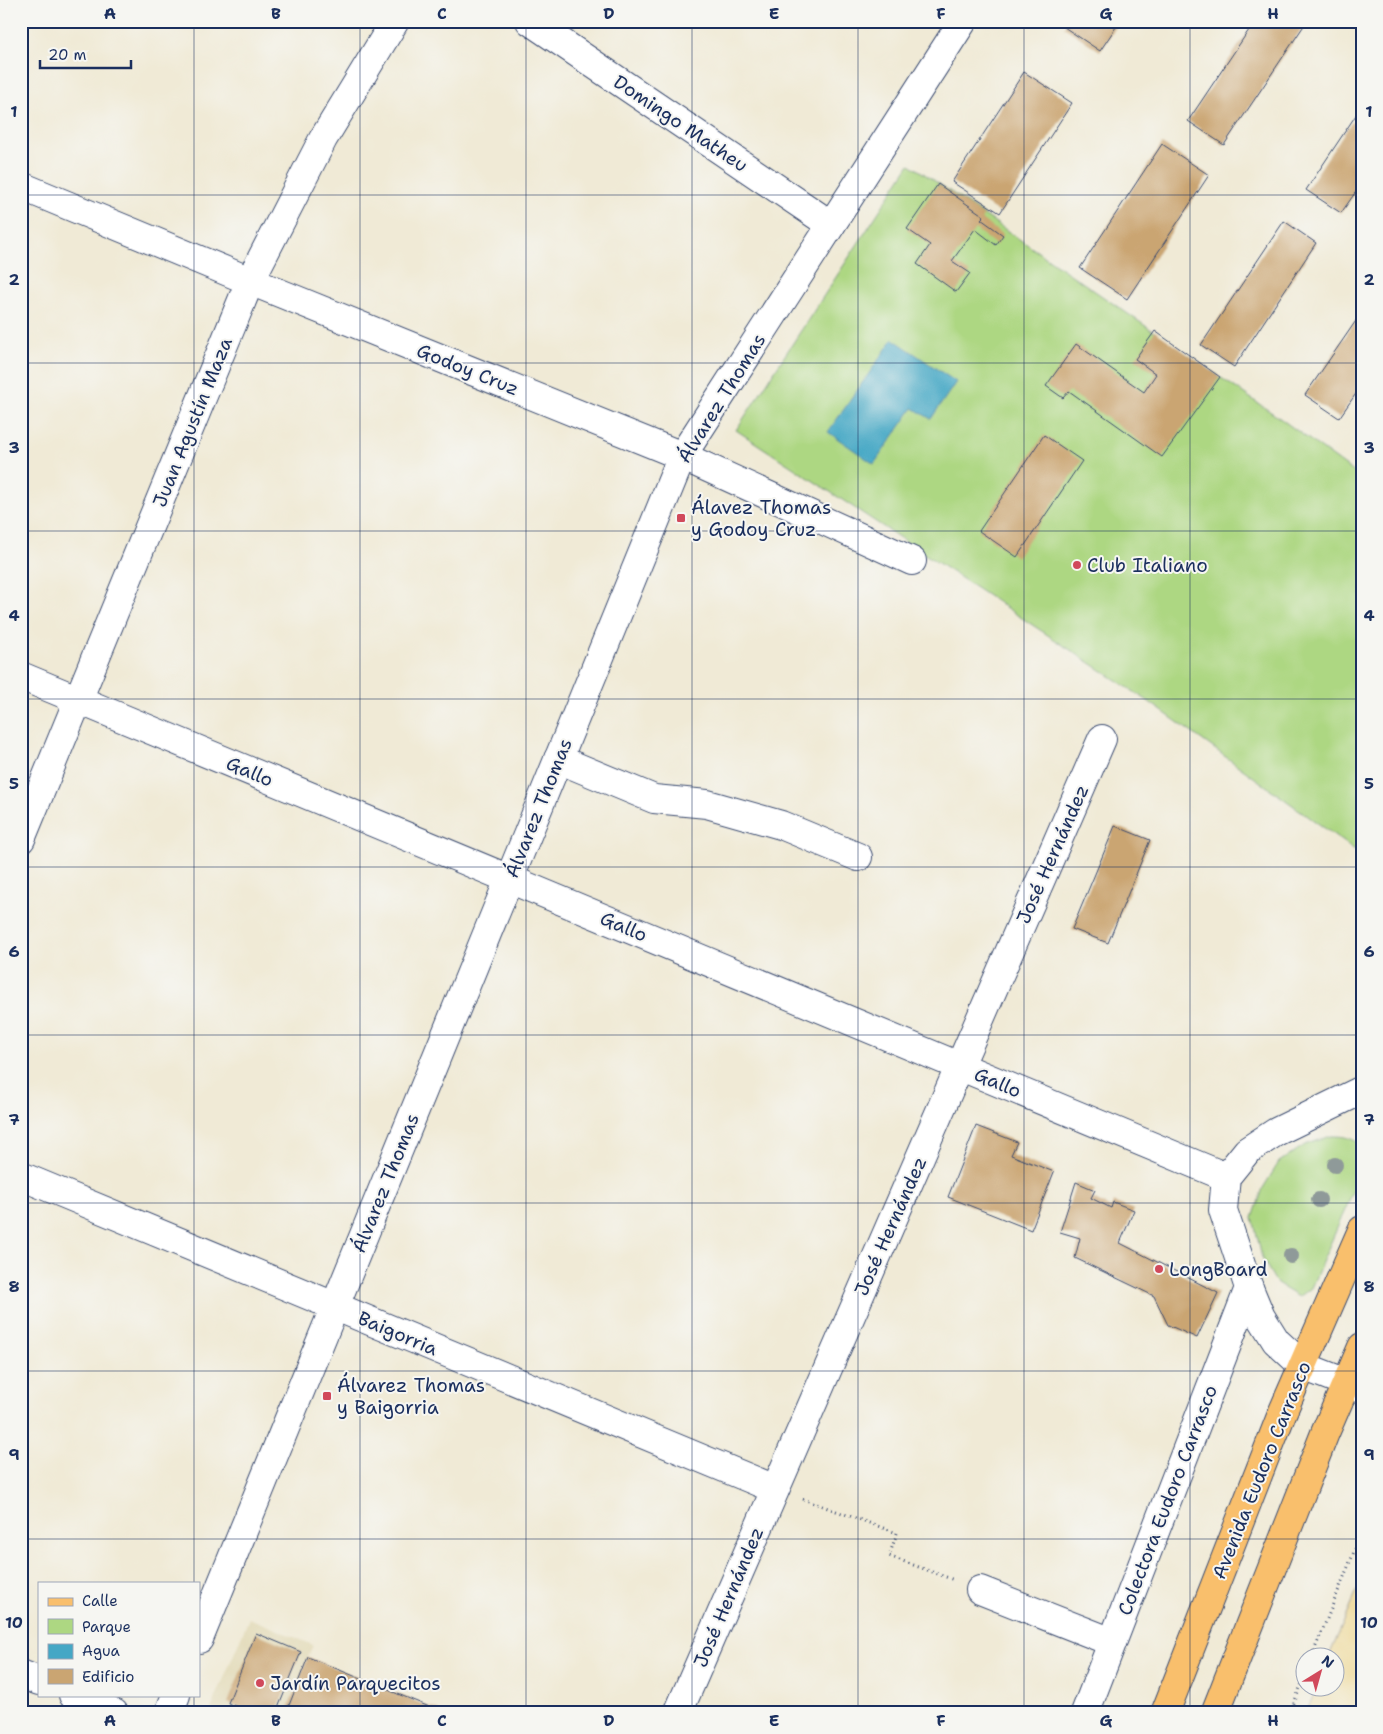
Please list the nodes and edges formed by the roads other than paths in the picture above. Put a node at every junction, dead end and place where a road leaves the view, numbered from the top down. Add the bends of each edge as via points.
1 (394, 21) edge
2 (530, 21) edge
3 (963, 21) edge
4 (21, 186) edge
5 (832, 225) junction
6 (250, 281) junction
7 (682, 456) junction
8 (912, 561) dead end
9 (21, 676) edge
10 (78, 700) junction
11 (1102, 739) dead end
12 (558, 760) junction
13 (21, 839) edge
14 (858, 857) dead end
15 (509, 878) junction
16 (960, 1066) junction
17 (1362, 1090) edge
18 (21, 1176) edge
19 (1226, 1177) junction
20 (1362, 1230) edge
21 (1249, 1288) junction
22 (335, 1306) junction
23 (1362, 1347) edge
24 (1303, 1366) junction
25 (1354, 1386) edge
26 (775, 1489) junction
27 (980, 1590) road end
28 (200, 1637) edge
29 (1112, 1642) junction
30 (21, 1674) edge
31 (38, 1681) edge
32 (75, 1696) edge
33 (176, 1696) edge
34 (114, 1713) edge
35 (169, 1713) edge
36 (678, 1713) edge
37 (1085, 1713) edge
38 (1165, 1713) edge
39 (1215, 1713) edge

1 - 6 street, Juan Agustín Maza via 323,139
2 - 5 street, Domingo Matheu
3 - 5 street, Álvarez Thomas
4 - 6 street, Godoy Cruz
5 - 7 street, Álvarez Thomas
6 - 7 street, Godoy Cruz
6 - 10 street, Juan Agustín Maza
7 - 8 street, Godoy Cruz
7 - 12 street, Álvarez Thomas
9 - 10 street, Gallo
10 - 13 street, Juan Agustín Maza
10 - 15 street, Gallo
11 - 16 street, José Hernández
12 - 14 street via 654,799 707,804 781,825
12 - 15 street, Álvarez Thomas
15 - 16 street, Gallo
15 - 22 street, Álvarez Thomas
16 - 19 street, Gallo
16 - 26 street, José Hernández
17 - 19 street via 1276,1132 1248,1151
18 - 22 street, Baigorria
19 - 21 street via 1222,1210
20 - 24 main road, Avenida Eudoro Carrasco
21 - 24 street via 1276,1341
21 - 29 street, Colectora Eudoro Carrasco
22 - 26 street, Baigorria
22 - 28 street, Álvarez Thomas
23 - 25 main road
24 - 25 street
24 - 38 main road, Avenida Eudoro Carrasco
25 - 39 main road via 1325,1432
26 - 36 street, José Hernández
27 - 29 street
29 - 37 street, Colectora Eudoro Carrasco
30 - 31 street
32 - 34 street
33 - 35 street

